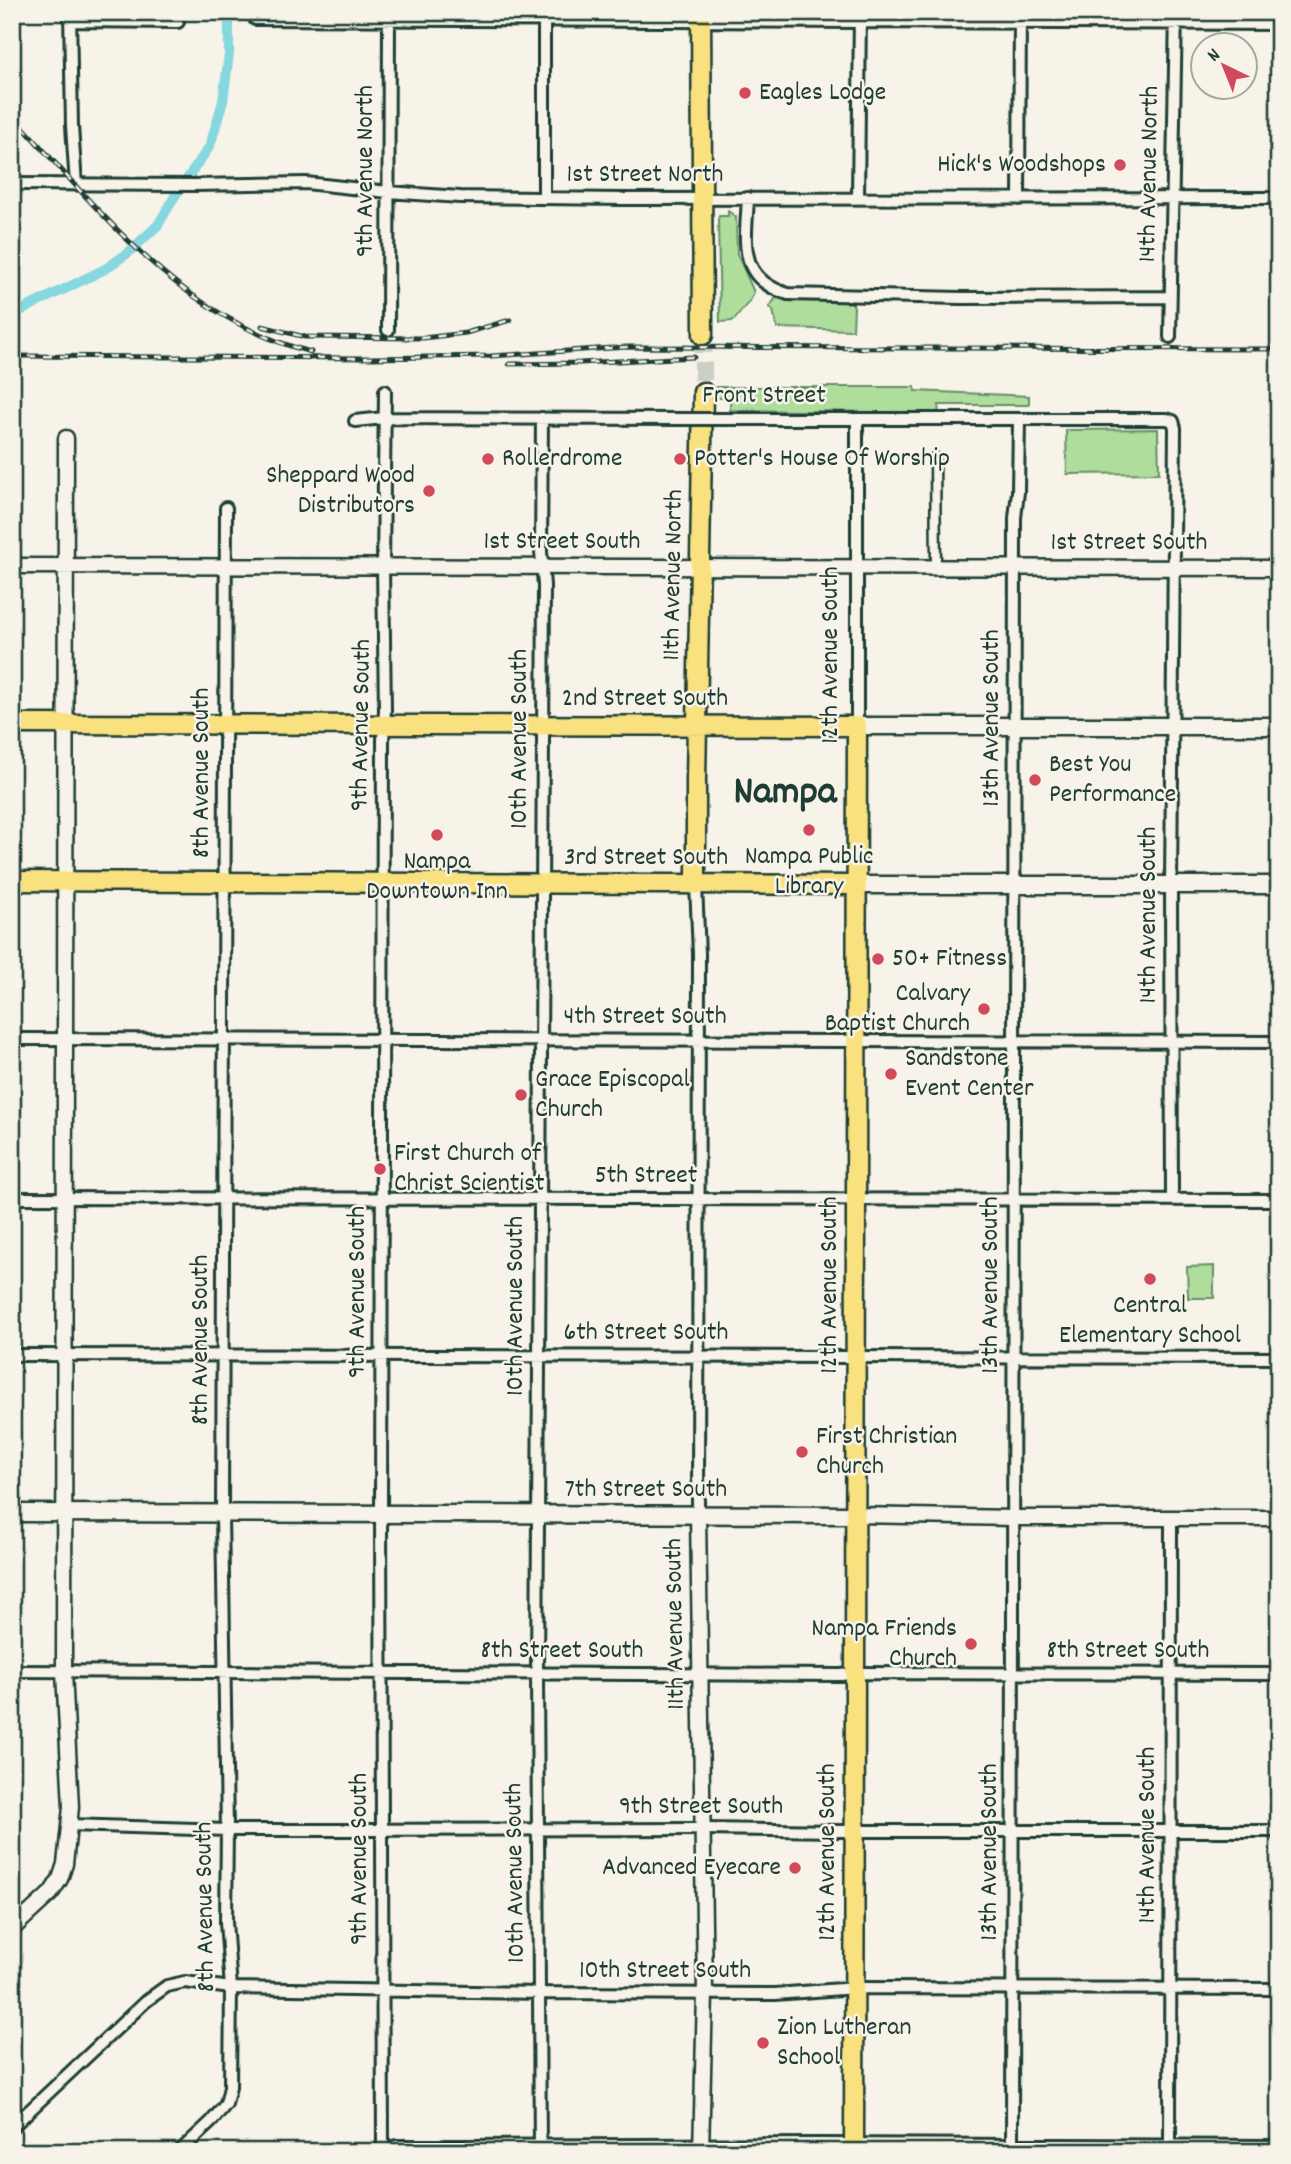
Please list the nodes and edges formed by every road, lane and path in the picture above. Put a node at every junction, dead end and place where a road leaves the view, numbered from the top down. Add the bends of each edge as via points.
1 (70, 17) edge
2 (389, 17) edge
3 (544, 17) edge
4 (701, 17) edge
5 (860, 18) edge
6 (1020, 18) edge
7 (1176, 18) edge
8 (255, 19) dead end
9 (178, 22) dead end
10 (1279, 24) edge
11 (12, 184) edge
12 (76, 185) junction
13 (387, 192) junction
14 (544, 197) junction
15 (748, 198) junction
16 (858, 198) junction
17 (1172, 198) junction
18 (1279, 198) edge
19 (702, 199) junction
20 (1019, 199) junction
21 (1169, 297) junction
22 (388, 330) dead end
23 (703, 335) tunnel mouth
24 (1170, 337) dead end
25 (385, 391) dead end
26 (703, 392) tunnel mouth
27 (384, 418) junction
28 (542, 418) junction
29 (857, 419) junction
30 (1019, 419) junction
31 (355, 421) dead end
32 (1173, 421) joint
33 (66, 438) dead end
34 (935, 457) dead end
35 (226, 508) dead end
36 (12, 566) edge
37 (66, 566) junction
38 (225, 566) junction
39 (383, 567) junction
40 (542, 567) junction
41 (700, 567) junction
42 (857, 567) junction
43 (936, 567) junction
44 (1015, 568) junction
45 (1173, 568) junction
46 (1279, 568) edge
47 (12, 724) edge
48 (67, 724) junction
49 (224, 724) junction
50 (384, 725) junction
51 (542, 725) junction
52 (698, 726) junction
53 (857, 726) junction
54 (1014, 726) junction
55 (1172, 726) junction
56 (1279, 726) edge
57 (12, 881) edge
58 (66, 882) junction
59 (225, 882) junction
60 (384, 883) junction
61 (542, 884) junction
62 (696, 885) junction
63 (857, 885) junction
64 (1014, 885) junction
65 (1171, 885) junction
66 (1279, 885) edge
67 (12, 1039) edge
68 (65, 1039) junction
69 (224, 1040) junction
70 (382, 1040) junction
71 (698, 1040) junction
72 (856, 1040) junction
73 (541, 1041) junction
74 (1014, 1041) junction
75 (1172, 1042) junction
76 (1279, 1042) edge
77 (65, 1197) junction
78 (12, 1198) edge
79 (224, 1198) junction
80 (381, 1198) junction
81 (540, 1198) junction
82 (698, 1198) junction
83 (857, 1198) junction
84 (1013, 1199) junction
85 (1172, 1200) junction
86 (1279, 1200) edge
87 (12, 1355) edge
88 (66, 1355) junction
89 (223, 1356) junction
90 (381, 1356) junction
91 (539, 1356) junction
92 (698, 1356) junction
93 (855, 1357) junction
94 (1013, 1357) junction
95 (1279, 1358) edge
96 (12, 1513) edge
97 (65, 1513) junction
98 (222, 1514) junction
99 (380, 1514) junction
100 (538, 1514) junction
101 (698, 1514) junction
102 (856, 1515) junction
103 (1014, 1518) junction
104 (1171, 1518) junction
105 (1279, 1518) edge
106 (12, 1671) edge
107 (64, 1672) junction
108 (225, 1672) junction
109 (383, 1673) junction
110 (855, 1673) junction
111 (1013, 1673) junction
112 (1171, 1673) junction
113 (537, 1674) junction
114 (1279, 1674) edge
115 (702, 1675) junction
116 (69, 1825) junction
117 (537, 1829) junction
118 (703, 1829) junction
119 (227, 1830) junction
120 (382, 1830) junction
121 (855, 1831) junction
122 (1013, 1831) junction
123 (1170, 1831) junction
124 (1279, 1831) edge
125 (12, 1929) edge
126 (231, 1988) junction
127 (855, 1988) junction
128 (1012, 1989) junction
129 (1171, 1989) junction
130 (1279, 1989) edge
131 (383, 1990) junction
132 (541, 1993) junction
133 (705, 1994) junction
134 (12, 2127) edge
135 (1279, 2146) edge
136 (540, 2149) edge
137 (701, 2149) edge
138 (854, 2149) edge
139 (1012, 2149) edge
140 (1170, 2149) edge
141 (179, 2152) edge
142 (383, 2152) edge

1 - 9 street
1 - 12 street
2 - 3 street
2 - 8 street
2 - 13 street, 9th Avenue North
3 - 4 street
3 - 14 street
4 - 5 street
4 - 19 main road
5 - 6 street
5 - 16 street
6 - 7 street
6 - 20 street
7 - 10 street
7 - 17 street, 14th Avenue North
11 - 12 street, 1st Street North
12 - 13 street, 1st Street North via 306,183
13 - 14 street, 1st Street North
13 - 22 street, 9th Avenue North
14 - 19 street, 1st Street North
15 - 16 street, 1st Street North
15 - 19 street, 1st Street North
15 - 21 street via 746,254 751,266 773,289 788,294
16 - 20 street, 1st Street North
17 - 18 street, 1st Street North
17 - 20 street, 1st Street North
17 - 21 street, 14th Avenue North
19 - 23 main road
21 - 24 street, 14th Avenue North
25 - 27 street, 9th Avenue South
26 - 41 main road, 11th Avenue North
27 - 28 street, Front Street
27 - 31 street, Front Street
27 - 39 street, 9th Avenue South
28 - 29 street, Front Street, bridge
28 - 40 street, 10th Avenue South
29 - 30 street, Front Street
29 - 42 street, 12th Avenue South
30 - 32 street, Front Street
30 - 44 street, 13th Avenue South
32 - 45 street, 14th Avenue South
33 - 37 street
34 - 43 street
35 - 38 street, 8th Avenue South
36 - 37 street, 1st Street South
37 - 38 street, 1st Street South
37 - 48 street
38 - 39 street, 1st Street South
38 - 49 street, 8th Avenue South
39 - 40 street, 1st Street South
39 - 50 street, 9th Avenue South
40 - 41 street, 1st Street South
40 - 51 street, 10th Avenue South
41 - 42 street, 1st Street South
41 - 52 main road, 11th Avenue North
42 - 43 street, 1st Street South
42 - 53 street, 12th Avenue South
43 - 44 street, 1st Street South
44 - 45 street, 1st Street South
44 - 54 street, 13th Avenue South
45 - 46 street, 1st Street South
45 - 55 street, 14th Avenue South
47 - 48 main road, 2nd Street South
48 - 49 main road, 2nd Street South
48 - 58 street
49 - 50 main road, 2nd Street South
49 - 59 street, 8th Avenue South
50 - 51 main road, 2nd Street South
50 - 60 street, 9th Avenue South
51 - 52 main road, 2nd Street South
51 - 61 street, 10th Avenue South
52 - 53 main road, 2nd Street South
52 - 62 main road, 11th Avenue North
53 - 54 main road, 2nd Street South
53 - 63 main road, 12th Avenue South
54 - 55 main road, 2nd Street South
54 - 64 street, 13th Avenue South
55 - 56 main road, 2nd Street South
55 - 65 street, 14th Avenue South
57 - 58 main road, 3rd Street South
58 - 59 main road, 3rd Street South
58 - 68 street
59 - 60 main road, 3rd Street South
59 - 69 street, 8th Avenue South
60 - 61 main road, 3rd Street South
60 - 70 street, 9th Avenue South
61 - 62 main road, 3rd Street South
61 - 73 street, 10th Avenue South
62 - 63 main road, 3rd Street South
62 - 71 street, 11th Avenue South
63 - 64 main road, 3rd Street South
63 - 72 main road, 12th Avenue South
64 - 65 main road, 3rd Street South
64 - 74 street, 13th Avenue South
65 - 66 main road, 3rd Street South
65 - 75 street, 14th Avenue South
67 - 68 street, 4th Street South
68 - 69 street, 4th Street South
68 - 77 street
69 - 70 street, 4th Street South
69 - 79 street, 8th Avenue South
70 - 73 street, 4th Street South
70 - 80 street, 9th Avenue South
71 - 72 street, 4th Street South
71 - 73 street, 4th Street South
71 - 82 street, 11th Avenue South
72 - 74 street, 4th Street South
72 - 83 main road, 12th Avenue South
73 - 81 street, 10th Avenue South
74 - 75 street, 4th Street South
74 - 84 street, 13th Avenue South
75 - 76 street, 4th Street South
75 - 85 street, 14th Avenue South
77 - 78 street, 5th Street
77 - 79 street, 5th Street
77 - 88 street
79 - 80 street, 5th Street
79 - 89 street, 8th Avenue South
80 - 81 street, 5th Street
80 - 90 street, 9th Avenue South
81 - 82 street, 5th Street
81 - 91 street, 10th Avenue South
82 - 83 street, 5th Street
82 - 92 street, 11th Avenue South
83 - 84 street, 5th Street
83 - 93 main road, 12th Avenue South
84 - 85 street, 5th Street
84 - 94 street, 13th Avenue South
85 - 86 street, 5th Street
87 - 88 street, 6th Street South
88 - 89 street, 6th Street South
88 - 97 street
89 - 90 street, 6th Street South
89 - 98 street, 8th Avenue South
90 - 91 street, 6th Street South
90 - 99 street, 9th Avenue South
91 - 92 street, 6th Street South
91 - 100 street, 10th Avenue South
92 - 93 street, 6th Street South
92 - 101 street, 11th Avenue South
93 - 94 street, 6th Street South
93 - 102 main road, 12th Avenue South
94 - 95 street, 6th Street South
94 - 103 street, 13th Avenue South
96 - 97 main road, 7th Street South
97 - 98 main road, 7th Street South
97 - 107 street
98 - 99 main road, 7th Street South
98 - 108 street, 8th Avenue South
99 - 100 main road, 7th Street South
99 - 109 street, 9th Avenue South
100 - 101 main road, 7th Street South
100 - 113 street, 10th Avenue South
101 - 102 main road, 7th Street South
101 - 115 street, 11th Avenue South
102 - 103 street, 7th Street South
102 - 110 main road, 12th Avenue South
103 - 104 street, 7th Street South
103 - 111 street, 13th Avenue South
104 - 105 street, 7th Street South
104 - 112 street, 14th Avenue South
106 - 107 street, 8th Street South
107 - 108 street, 8th Street South
107 - 116 street
108 - 109 street, 8th Street South
108 - 119 street, 8th Avenue South
109 - 113 street, 8th Street South
109 - 120 street, 9th Avenue South
110 - 111 street, 8th Street South
110 - 115 street, 8th Street South
110 - 121 main road, 12th Avenue South
111 - 112 street, 8th Street South
111 - 122 street, 13th Avenue South
112 - 114 street, 8th Street South
112 - 123 street, 14th Avenue South
113 - 115 street, 8th Street South
113 - 117 street, 10th Avenue South
115 - 118 street, 11th Avenue South
116 - 119 street, 9th Street South
116 - 125 street via 60,1879
117 - 118 street, 9th Street South
117 - 120 street, 9th Street South
117 - 132 street, 10th Avenue South
118 - 121 street, 9th Street South
118 - 133 street, 11th Avenue South
119 - 120 street, 9th Street South
119 - 126 street, 8th Avenue South
120 - 131 street, 9th Avenue South
121 - 122 street, 9th Street South
121 - 127 main road, 12th Avenue South
122 - 123 street, 9th Street South
122 - 128 street, 13th Avenue South
123 - 124 street, 9th Street South
123 - 129 street, 14th Avenue South
126 - 131 street, 10th Street South
126 - 134 street, 10th Street South via 185,1982 167,1986
126 - 141 street, 8th Avenue South via 226,2104
127 - 128 street, 10th Street South
127 - 133 street, 10th Street South
127 - 138 main road, 12th Avenue South
128 - 129 street, 10th Street South
128 - 139 street, 13th Avenue South
129 - 130 street, 10th Street South
129 - 140 street, 14th Avenue South
131 - 132 street, 10th Street South
131 - 142 street, 9th Avenue South
132 - 133 street, 10th Street South
132 - 136 street, 10th Avenue South
133 - 137 street, 11th Avenue South
135 - 140 street
136 - 137 street
136 - 142 street via 396,2146
137 - 138 street via 820,2144
138 - 139 street
139 - 140 street

